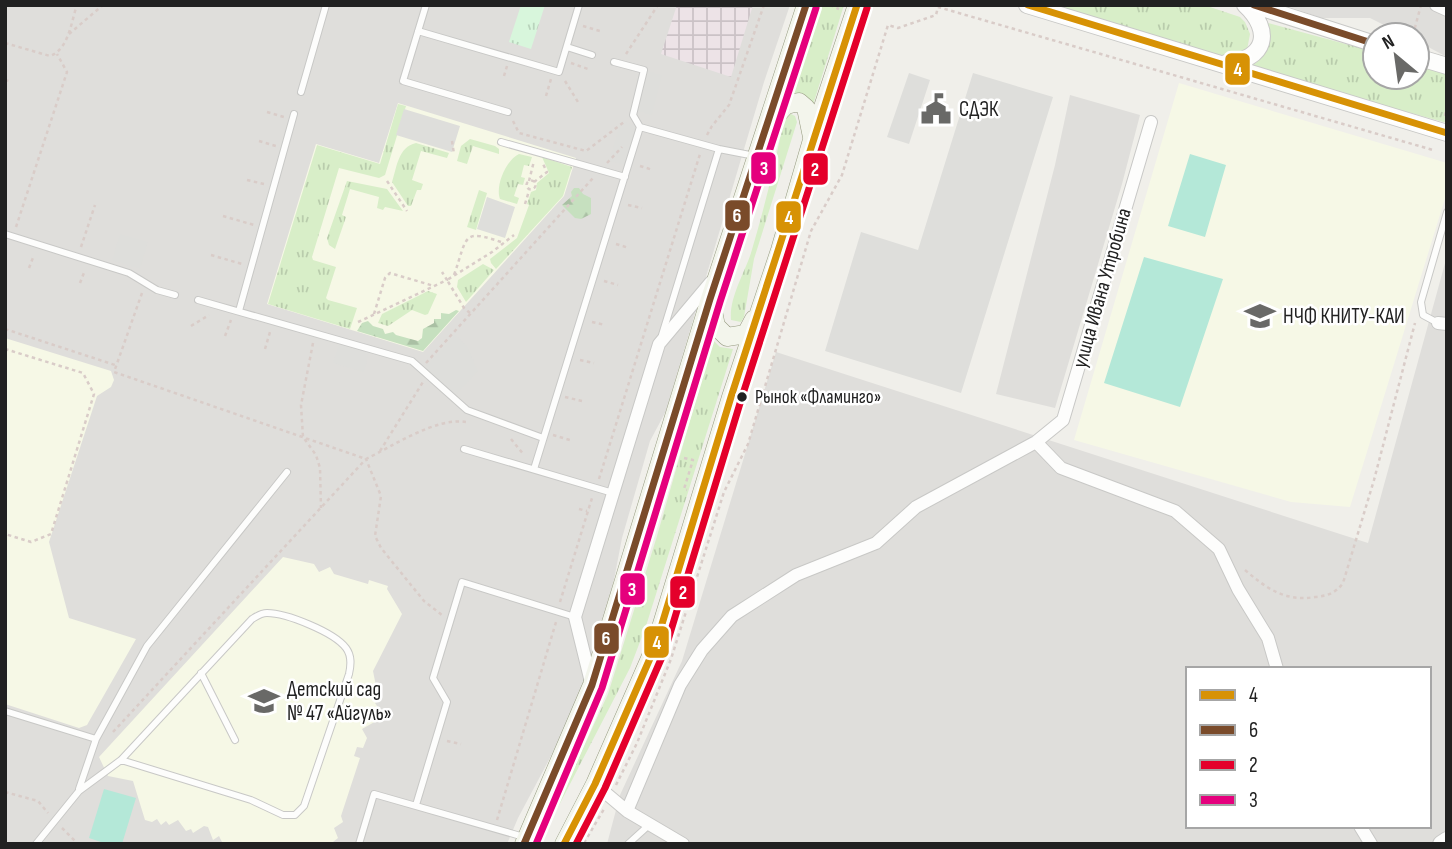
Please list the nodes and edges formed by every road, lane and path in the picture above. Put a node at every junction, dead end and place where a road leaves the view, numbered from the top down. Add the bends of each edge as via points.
1 (77, 5) edge
2 (103, 5) edge
3 (326, 5) edge
4 (426, 5) edge
5 (579, 5) edge
6 (658, 5) edge
7 (764, 5) edge
8 (806, 5) edge
9 (857, 5) edge
10 (1027, 5) edge
11 (1245, 5) edge
12 (1253, 5) edge
13 (1436, 5) edge
14 (1447, 10) edge
15 (574, 23) junction
16 (418, 31) junction
17 (600, 31) dead end
18 (67, 36) junction
19 (1361, 40) edge
20 (5, 43) edge
21 (567, 47) junction
22 (57, 54) junction
23 (592, 55) dead end
24 (563, 61) junction
25 (617, 62) joint
26 (1220, 64) junction
27 (588, 69) dead end
28 (556, 72) junction
29 (301, 92) dead end
30 (546, 96) dead end
31 (578, 102) dead end
32 (1447, 104) edge
33 (267, 112) dead end
34 (508, 112) joint
35 (633, 115) junction
36 (294, 117) joint
37 (1151, 122) dead end
38 (767, 126) junction
39 (1445, 126) edge
40 (640, 127) junction
41 (812, 140) junction
42 (259, 141) dead end
43 (452, 141) dead end
44 (501, 142) dead end
45 (703, 144) junction
46 (285, 149) junction
47 (719, 149) junction
48 (1433, 150) dead end
49 (537, 152) junction
50 (454, 154) dead end
51 (757, 156) junction
52 (629, 163) junction
53 (601, 170) junction
54 (653, 170) dead end
55 (547, 172) dead end
56 (625, 177) junction
57 (247, 180) dead end
58 (387, 181) dead end
59 (531, 181) junction
60 (274, 187) junction
61 (530, 190) junction
62 (617, 201) junction
63 (525, 204) dead end
64 (95, 205) dead end
65 (642, 208) dead end
66 (407, 211) dead end
67 (1447, 212) edge
68 (223, 216) dead end
69 (263, 227) junction
70 (483, 227) dead end
71 (9, 235) edge
72 (480, 235) junction
73 (514, 235) dead end
74 (605, 240) junction
75 (504, 243) junction
76 (38, 244) junction
77 (629, 248) dead end
78 (211, 255) dead end
79 (78, 257) junction
80 (88, 260) junction
81 (252, 266) junction
82 (29, 268) dead end
83 (722, 268) junction
84 (442, 272) dead end
85 (454, 276) junction
86 (593, 278) junction
87 (447, 280) junction
88 (80, 283) dead end
89 (146, 283) junction
90 (618, 285) dead end
91 (435, 286) junction
92 (175, 295) dead end
93 (710, 299) junction
94 (198, 300) dead end
95 (764, 300) junction
96 (1421, 303) junction
97 (223, 307) junction
98 (237, 310) junction
99 (470, 313) junction
100 (373, 315) junction
101 (580, 319) junction
102 (273, 321) junction
103 (358, 322) dead end
104 (1442, 323) edge
105 (606, 325) dead end
106 (191, 326) dead end
107 (5, 329) edge
108 (316, 333) junction
109 (225, 336) dead end
110 (659, 344) junction
111 (5, 349) edge
112 (265, 349) dead end
113 (569, 357) junction
114 (594, 363) dead end
115 (117, 365) junction
116 (421, 369) junction
117 (428, 376) junction
118 (557, 394) junction
119 (582, 401) dead end
120 (471, 423) dead end
121 (502, 435) dead end
122 (544, 435) junction
123 (303, 438) junction
124 (570, 440) dead end
125 (1037, 442) junction
126 (464, 449) dead end
127 (378, 453) junction
128 (684, 458) dead end
129 (366, 459) junction
130 (534, 470) junction
131 (287, 472) dead end
132 (692, 491) dead end
133 (613, 493) junction
134 (321, 508) junction
135 (579, 509) dead end
136 (587, 511) dead end
137 (5, 534) edge
138 (1219, 549) junction
139 (575, 617) junction
140 (450, 622) junction
141 (1277, 667) edge
142 (201, 673) junction
143 (592, 685) junction
144 (5, 711) edge
145 (109, 737) dead end
146 (96, 738) junction
147 (437, 738) junction
148 (235, 740) dead end
149 (461, 744) dead end
150 (121, 760) junction
151 (595, 784) junction
152 (79, 791) junction
153 (5, 792) edge
154 (610, 797) junction
155 (416, 805) junction
156 (627, 811) junction
157 (56, 821) junction
158 (650, 824) junction
159 (1361, 828) edge
160 (1447, 840) edge
161 (525, 841) edge
162 (37, 844) edge
163 (78, 844) edge
164 (359, 844) edge
165 (564, 844) edge
166 (584, 844) edge
167 (628, 844) edge
168 (683, 844) edge
169 (1371, 844) edge
170 (1441, 844) edge

1 - 18 path
2 - 18 path
3 - 29 lane
4 - 16 lane
5 - 15 lane
6 - 25 path
7 - 45 path via 729,105
8 - 38 main road
9 - 41 main road
10 - 26 street
11 - 26 street via 1259,21 1261,44 1241,62
12 - 19 street
13 - 14 street
15 - 17 path
15 - 21 lane
16 - 28 lane
16 - 34 lane via 403,81
18 - 22 path
20 - 22 path
21 - 23 lane
21 - 24 lane
22 - 71 path via 67,72
24 - 27 path
24 - 28 lane
25 - 35 lane via 645,71
26 - 39 street
28 - 30 path
28 - 31 path
32 - 39 path
33 - 36 path
34 - 35 path via 519,133 586,151
35 - 40 lane
36 - 46 lane
37 - 125 street, улица Ивана Утробина via 1063,420
38 - 41 main road via 786,105 799,102 806,108
38 - 51 main road
40 - 45 lane
40 - 52 lane
40 - 53 path
41 - 95 main road
42 - 46 path
43 - 50 path
44 - 49 lane
45 - 47 lane
46 - 60 lane
47 - 51 lane
47 - 110 lane
48 - 154 path via 938,7 936,15 898,28 888,25 842,175 811,231 748,444 724,492 671,659
49 - 53 lane
49 - 59 path
51 - 83 main road
52 - 54 path
52 - 56 lane
53 - 56 lane
53 - 99 path
55 - 59 path
56 - 62 lane
57 - 60 path
58 - 66 path
59 - 61 path
59 - 61 path via 535,187
60 - 69 lane
61 - 63 path
62 - 65 path
62 - 74 lane
64 - 79 path
67 - 96 lane
68 - 69 path
69 - 81 lane
70 - 72 path
71 - 76 lane
72 - 75 path
72 - 85 path via 467,240
73 - 75 path
74 - 77 path
74 - 86 lane
75 - 85 path
76 - 79 lane
76 - 82 path
78 - 81 path
79 - 80 lane
80 - 88 path
80 - 89 lane
81 - 98 lane
83 - 93 main road
83 - 110 street
84 - 87 path
85 - 87 path
86 - 90 path
86 - 101 lane
87 - 91 path
87 - 99 path
89 - 92 lane
89 - 115 path
91 - 100 path
91 - 100 path via 390,273
93 - 95 main road via 716,326 727,337 746,334
93 - 143 main road
94 - 97 lane
95 - 151 main road via 655,647
96 - 104 lane via 1423,315
96 - 138 path via 1374,480 1338,590 1306,599 1282,596
97 - 98 lane
97 - 106 path
98 - 102 lane
98 - 109 path
99 - 116 path
100 - 103 path
101 - 105 path
101 - 113 lane
102 - 108 lane
102 - 112 path
107 - 115 path
108 - 116 lane via 412,361
108 - 123 path via 301,405
110 - 133 street
111 - 137 path via 83,373 94,394 51,534 31,542
113 - 114 path
113 - 118 lane
115 - 123 path via 114,372
116 - 117 lane
117 - 122 lane via 467,410
117 - 127 path
118 - 119 path
118 - 122 lane
120 - 127 path via 443,423
121 - 130 path via 513,439
122 - 124 path
122 - 130 lane
123 - 129 path
123 - 134 path via 320,468
125 - 138 street via 1061,468 1174,511
125 - 156 street, улица Ивана Утробина via 916,507 876,543 796,575 732,616 680,685
126 - 130 lane
127 - 129 path
128 - 132 path via 692,460 684,489
129 - 134 path
129 - 140 path via 381,496 375,536 380,548 424,601
130 - 133 lane
131 - 146 lane via 146,646
133 - 139 street
134 - 145 path
135 - 136 path
138 - 141 street via 1268,638
139 - 140 lane via 462,582
139 - 143 street
140 - 147 lane via 433,678 447,702
142 - 148 lane
142 - 150 lane
142 - 150 lane via 241,629 262,614 309,625 344,645 351,658 349,674 301,811 283,814
143 - 161 main road
144 - 146 lane
146 - 152 lane
147 - 149 path
147 - 155 lane
150 - 152 lane
151 - 154 street
151 - 165 main road
152 - 157 lane
153 - 157 path via 38,801
154 - 156 street
154 - 166 path
155 - 161 lane
155 - 164 lane via 374,794
156 - 158 street
157 - 162 lane
157 - 163 path
158 - 167 lane
158 - 168 street
159 - 169 street
160 - 170 street

